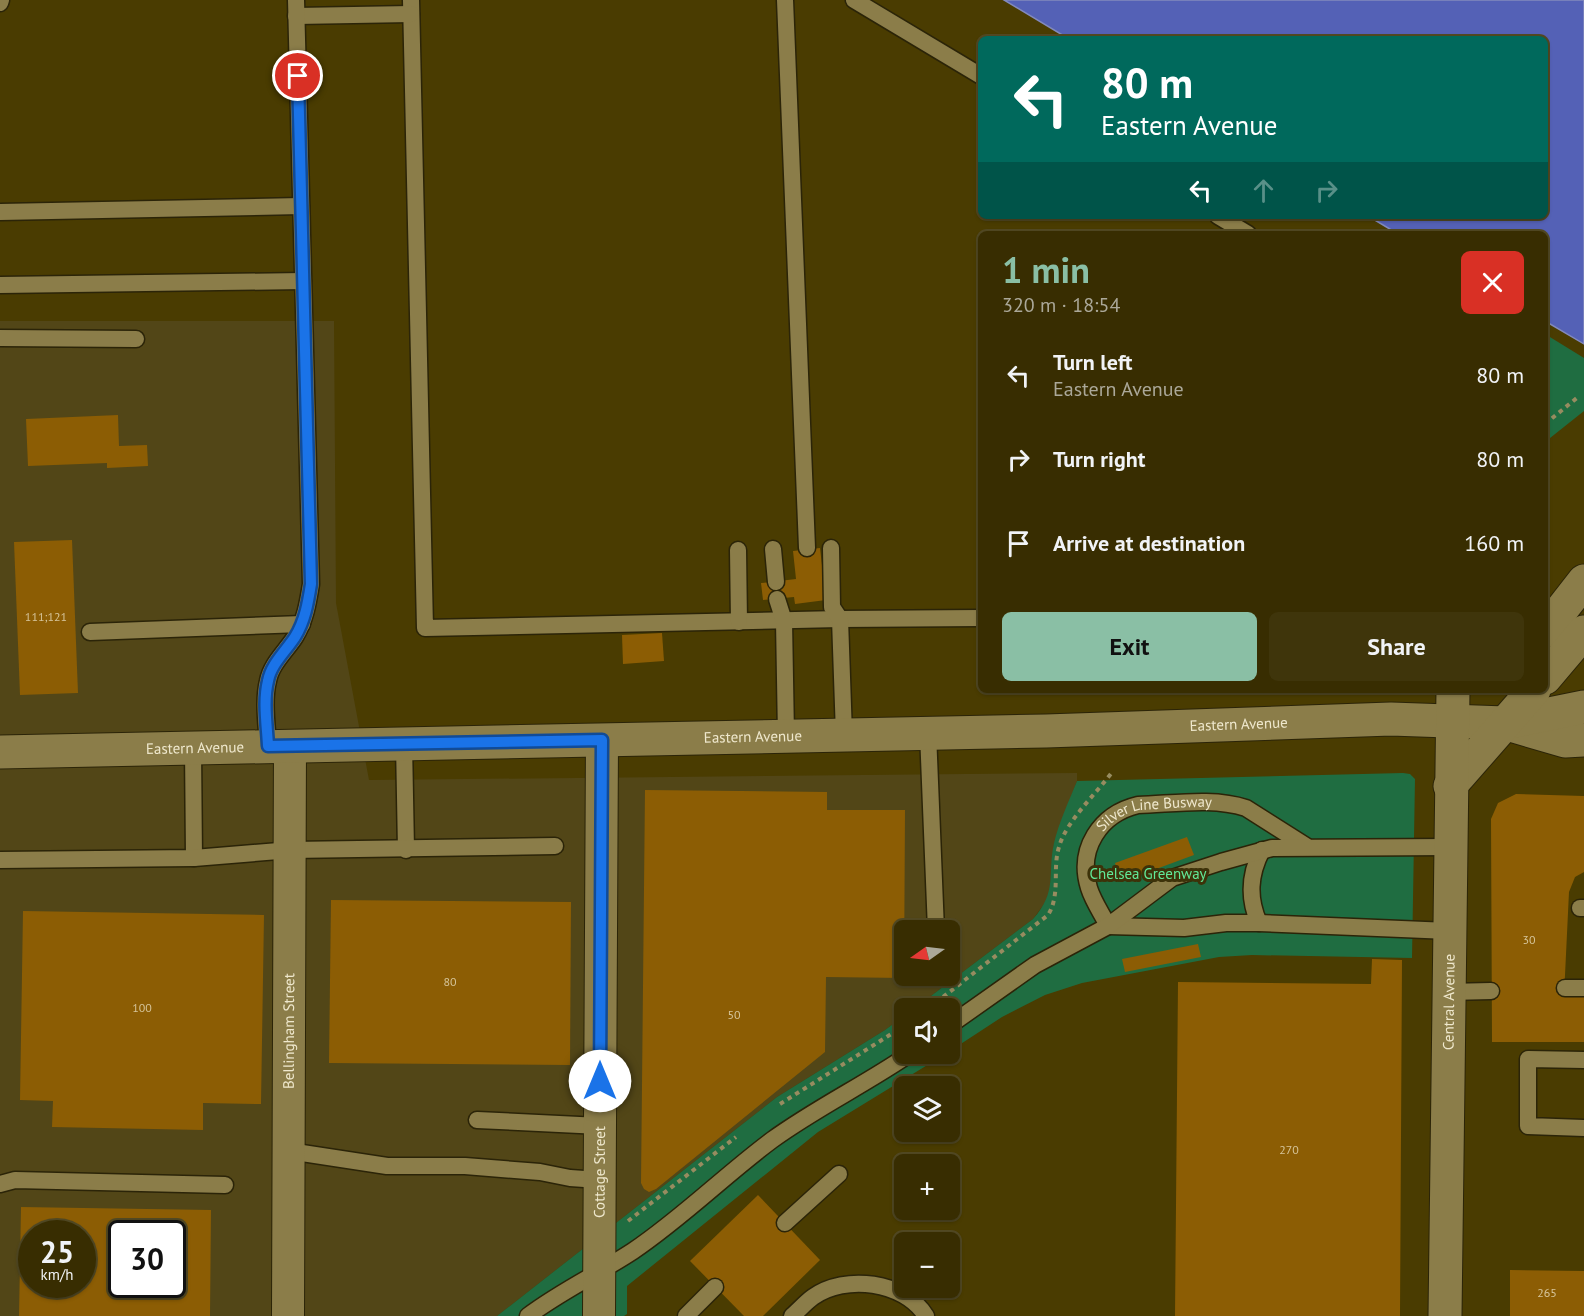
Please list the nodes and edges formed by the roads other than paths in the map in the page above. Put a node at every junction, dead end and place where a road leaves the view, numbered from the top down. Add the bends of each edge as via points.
1 (784, 0) edge
2 (854, 0) edge
3 (411, 7) edge
4 (296, 8) edge
5 (978, 74) edge
6 (301, 206) junction
7 (0, 212) edge
8 (1223, 219) edge
9 (1243, 231) edge
10 (303, 281) junction
11 (0, 285) edge
12 (0, 338) edge
13 (136, 339) dead end
14 (807, 548) dead end
15 (831, 548) dead end
16 (773, 549) dead end
17 (738, 550) dead end
18 (1584, 573) edge
19 (1584, 581) edge
20 (776, 582) dead end
21 (777, 599) dead end
22 (1548, 601) edge
23 (978, 618) edge
24 (840, 619) junction
25 (784, 621) junction
26 (740, 622) junction
27 (302, 624) junction
28 (1548, 627) edge
29 (90, 632) dead end
30 (1584, 632) edge
31 (1548, 674) edge
32 (1513, 693) edge
33 (1531, 693) edge
34 (1452, 706) edge
35 (1584, 707) edge
36 (1505, 723) junction
37 (928, 733) junction
38 (844, 735) junction
39 (786, 736) junction
40 (602, 740) junction
41 (1584, 740) edge
42 (404, 743) junction
43 (279, 746) junction
44 (193, 748) junction
45 (0, 752) edge
46 (1450, 786) junction
47 (555, 846) dead end
48 (1307, 847) junction
49 (1450, 847) junction
50 (291, 850) junction
51 (406, 850) junction
52 (1262, 850) junction
53 (194, 858) junction
54 (0, 860) edge
55 (936, 920) edge
56 (1259, 923) junction
57 (1108, 926) junction
58 (1449, 931) junction
59 (1565, 988) dead end
60 (1584, 988) edge
61 (1491, 991) dead end
62 (1448, 992) junction
63 (960, 1018) edge
64 (1584, 1060) edge
65 (894, 1064) edge
66 (477, 1120) dead end
67 (600, 1126) junction
68 (1584, 1128) edge
69 (289, 1151) junction
70 (839, 1174) dead end
71 (600, 1179) junction
72 (0, 1184) edge
73 (225, 1185) dead end
74 (784, 1223) dead end
75 (598, 1272) junction
76 (716, 1287) dead end
77 (288, 1316) edge
78 (528, 1316) edge
79 (599, 1316) edge
80 (686, 1316) edge
81 (792, 1316) edge
82 (926, 1316) edge
83 (1445, 1316) edge

1 - 14 lane
2 - 5 lane
3 - 4 lane
3 - 26 lane via 425,628
4 - 6 lane
6 - 7 lane
6 - 10 lane
8 - 9 lane
10 - 11 lane
10 - 27 lane via 312,561
12 - 13 lane
15 - 24 lane via 832,607
16 - 20 lane
17 - 26 lane
18 - 22 main road
19 - 28 main road
21 - 25 lane
23 - 24 lane
24 - 25 lane
24 - 38 lane
25 - 26 lane
25 - 39 lane
27 - 29 lane
27 - 43 lane via 268,679 266,696
30 - 31 main road
32 - 36 main road
33 - 36 main road
34 - 36 main road, Eastern Avenue
34 - 37 main road, Eastern Avenue via 1391,719
34 - 46 main road, Central Avenue
35 - 36 main road
36 - 41 main road via 1565,741
36 - 46 main road
37 - 38 main road, Eastern Avenue
37 - 55 lane
38 - 39 main road, Eastern Avenue
39 - 40 main road, Eastern Avenue
40 - 42 main road, Eastern Avenue
40 - 67 street, Cottage Street
42 - 43 main road, Eastern Avenue
42 - 51 lane
43 - 44 main road, Eastern Avenue
43 - 50 street, Bellingham Street
44 - 45 main road, Eastern Avenue
44 - 53 lane
46 - 49 main road, Central Avenue
47 - 51 lane
48 - 49 lane
48 - 52 lane
48 - 57 lane, Silver Line Busway via 1236,805 1129,807 1101,825 1086,854 1089,890
49 - 58 main road, Central Avenue
50 - 51 lane
50 - 53 lane
50 - 69 street, Bellingham Street
52 - 56 lane via 1253,870 1251,894
52 - 57 lane via 1172,878
53 - 54 lane
56 - 57 lane via 1184,928
56 - 58 lane
57 - 63 lane via 1035,965
58 - 62 main road, Central Avenue
59 - 60 lane
61 - 62 lane
62 - 83 main road, Central Avenue
64 - 68 lane via 1528,1059 1528,1126
65 - 75 lane via 800,1120 643,1244
66 - 67 lane
67 - 71 street, Cottage Street
69 - 71 lane via 387,1166 465,1166
69 - 77 street, Bellingham Street
70 - 74 lane
71 - 75 street, Cottage Street
72 - 73 lane via 15,1180
75 - 78 lane
75 - 79 street, Cottage Street
76 - 80 lane
81 - 82 lane via 814,1296 842,1285 871,1284 899,1293

